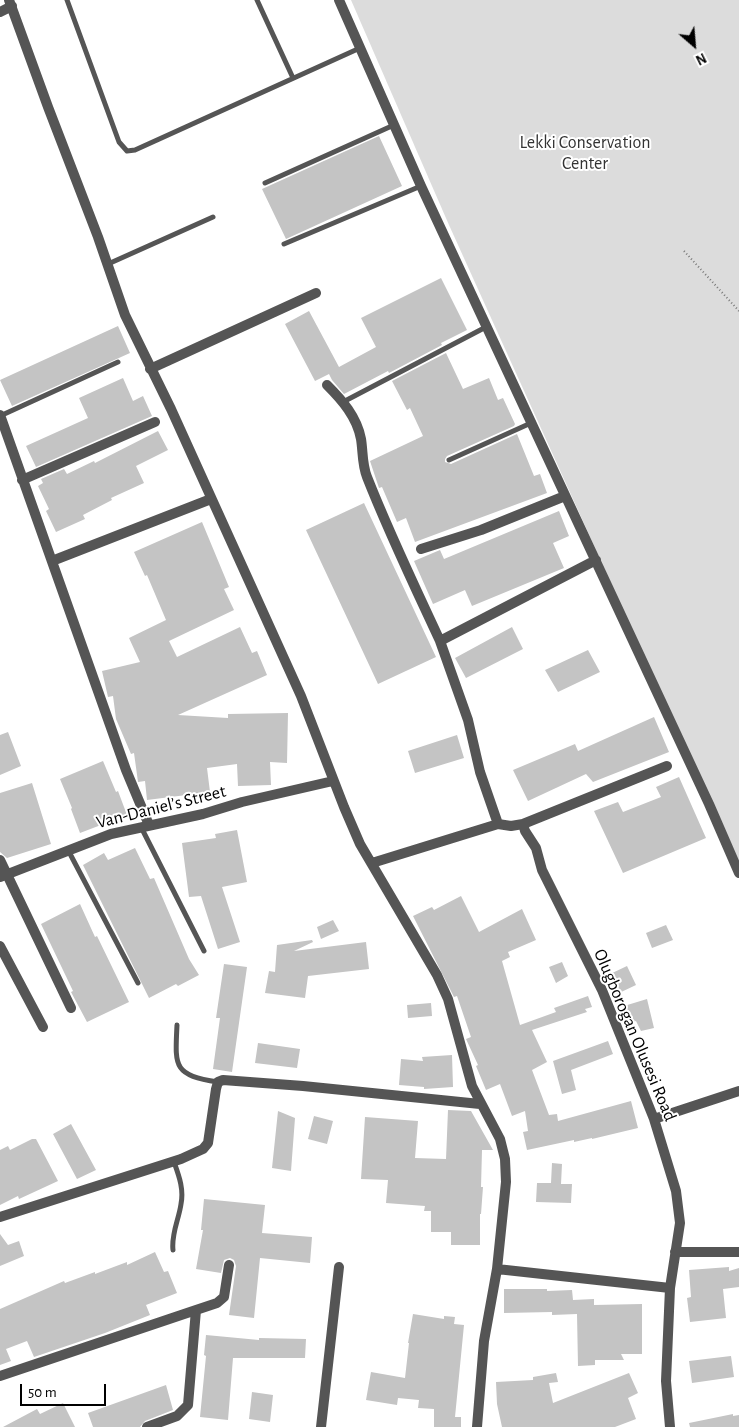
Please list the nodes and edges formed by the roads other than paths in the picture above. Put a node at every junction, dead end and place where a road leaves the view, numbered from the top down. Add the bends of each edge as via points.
1 (67, 0) edge
2 (257, 0) edge
3 (339, 0) edge
4 (11, 3) edge
5 (0, 12) edge
6 (360, 48) junction
7 (293, 78) junction
8 (394, 125) junction
9 (265, 183) dead end
10 (421, 186) junction
11 (213, 217) dead end
12 (284, 244) dead end
13 (108, 264) junction
14 (316, 293) dead end
15 (486, 327) junction
16 (118, 362) dead end
17 (150, 369) junction
18 (327, 385) dead end
19 (343, 402) junction
20 (0, 416) edge
21 (155, 422) dead end
22 (531, 423) junction
23 (449, 460) dead end
24 (22, 480) junction
25 (565, 496) junction
26 (211, 498) junction
27 (421, 549) dead end
28 (596, 560) junction
29 (52, 561) junction
30 (440, 641) junction
31 (667, 766) dead end
32 (334, 781) junction
33 (498, 824) junction
34 (523, 824) junction
35 (145, 826) junction
36 (68, 850) junction
37 (0, 860) edge
38 (372, 863) junction
39 (739, 873) edge
40 (3, 875) edge
41 (0, 946) edge
42 (204, 951) dead end
43 (138, 983) dead end
44 (71, 1008) dead end
45 (177, 1025) dead end
46 (43, 1028) dead end
47 (218, 1082) junction
48 (739, 1090) edge
49 (480, 1104) junction
50 (654, 1119) junction
51 (174, 1162) junction
52 (0, 1218) edge
53 (173, 1250) dead end
54 (674, 1252) junction
55 (739, 1252) edge
56 (230, 1265) dead end
57 (339, 1267) dead end
58 (497, 1269) junction
59 (670, 1288) junction
60 (196, 1310) junction
61 (0, 1376) edge
62 (147, 1427) edge
63 (321, 1427) edge
64 (477, 1427) edge
65 (670, 1427) edge

1 - 7 lane via 119,142 127,151
2 - 7 lane
3 - 6 street
4 - 5 street
4 - 13 street
6 - 7 lane
6 - 8 street
8 - 9 lane
8 - 10 street
10 - 12 lane
10 - 15 street
11 - 13 lane
13 - 17 street via 125,315
14 - 17 street
15 - 19 lane
15 - 22 street
16 - 20 lane
17 - 26 street
18 - 19 street
19 - 30 street via 361,437 366,474
20 - 24 street
21 - 24 street
22 - 23 lane
22 - 25 street
24 - 29 street
25 - 27 street via 482,530
25 - 28 street
26 - 29 street
26 - 32 street via 301,696
28 - 30 street
28 - 39 street
29 - 35 street
30 - 33 street via 468,720 480,772
31 - 34 street
32 - 35 street, Van-Daniel’s Street
32 - 38 street via 360,844
33 - 34 street
33 - 38 street
34 - 50 street, Olugborogan Olusesi Road via 536,848 542,870 602,990
35 - 36 street, Van-Daniel’s Street
35 - 42 lane
36 - 40 street, Van-Daniel’s Street
36 - 43 lane
37 - 40 street
38 - 49 street via 448,999 465,1065
40 - 44 street
41 - 46 street
45 - 47 lane via 176,1050 183,1071 190,1077
47 - 49 street via 238,1080
47 - 51 street via 208,1143 203,1150
48 - 50 street
49 - 58 street via 500,1139 506,1159
50 - 54 street, Olugborogan Olusesi Road via 676,1191 680,1223
51 - 52 street
51 - 53 lane via 182,1194
54 - 55 street
54 - 59 street, Olugborogan Olusesi Road
56 - 60 street via 224,1297
57 - 63 street
58 - 59 street
58 - 64 street via 484,1341
59 - 65 street, Olugborogan Olusesi Road via 666,1381
60 - 61 street
60 - 62 street via 188,1405 178,1416

